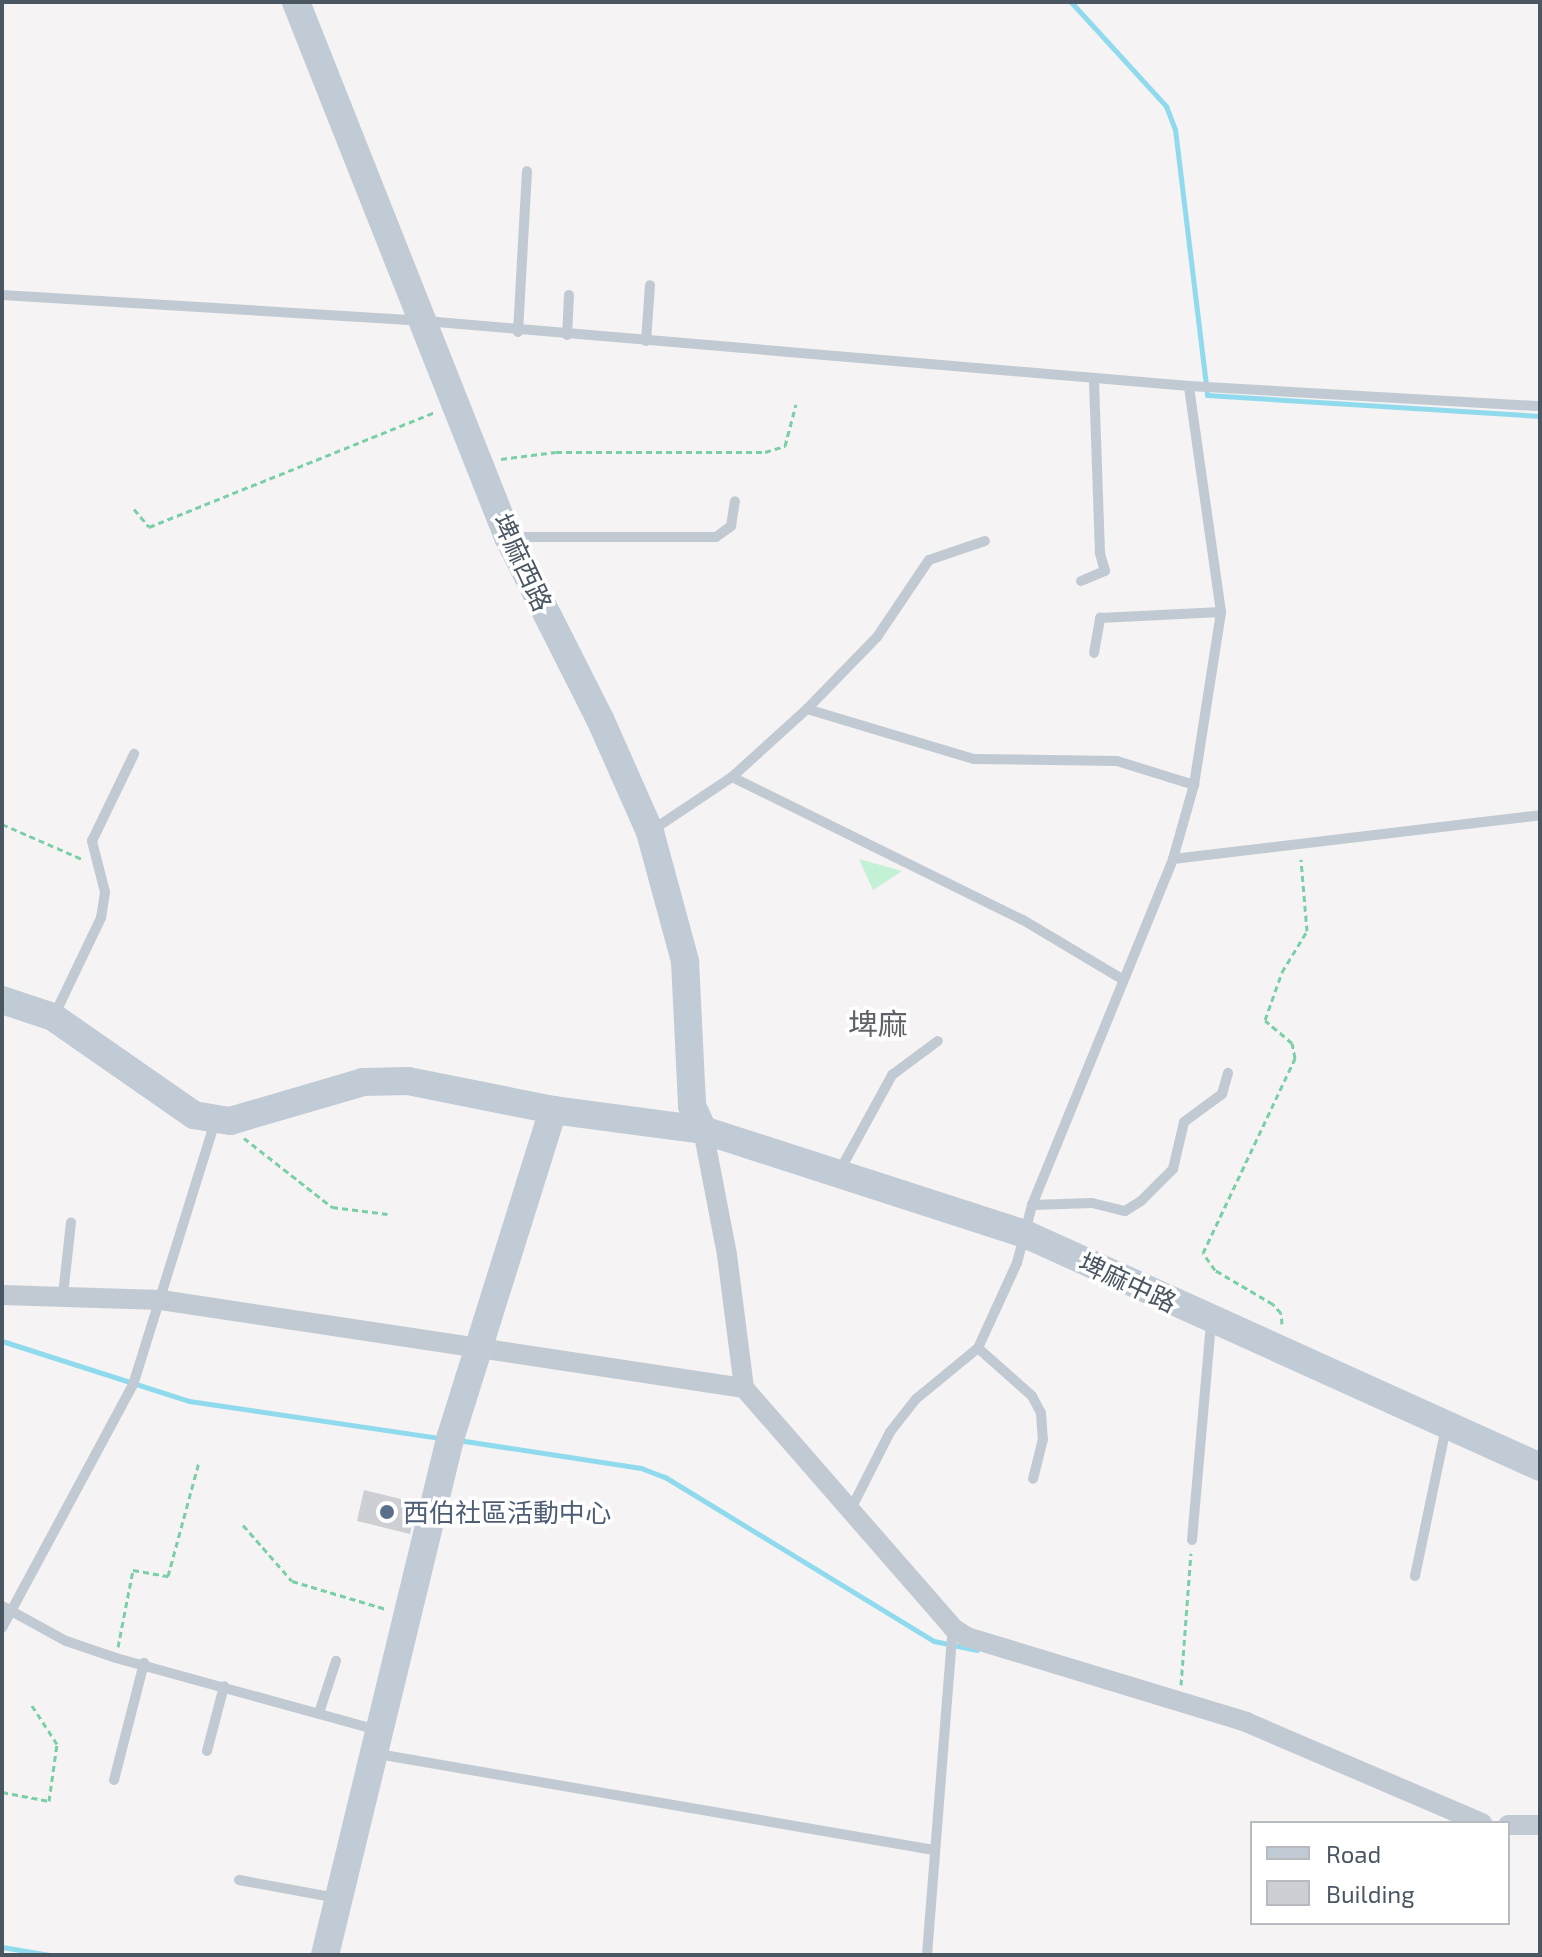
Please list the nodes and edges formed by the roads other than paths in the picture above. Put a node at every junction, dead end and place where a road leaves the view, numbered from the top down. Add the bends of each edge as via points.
1 (296, 2) edge
2 (527, 171) dead end
3 (650, 285) dead end
4 (2, 295) edge
5 (569, 295) dead end
6 (425, 321) junction
7 (518, 332) junction
8 (567, 335) junction
9 (646, 341) junction
10 (1094, 379) junction
11 (1193, 386) junction
12 (1540, 406) edge
13 (735, 501) dead end
14 (508, 537) junction
15 (985, 541) dead end
16 (1081, 581) dead end
17 (1221, 612) junction
18 (1094, 653) dead end
19 (807, 709) junction
20 (134, 754) dead end
21 (732, 777) junction
22 (1194, 785) junction
23 (1540, 815) edge
24 (650, 832) junction
25 (1173, 859) junction
26 (1122, 979) junction
27 (2, 1000) edge
28 (53, 1017) junction
29 (938, 1041) dead end
30 (1228, 1073) dead end
31 (553, 1110) junction
32 (223, 1120) junction
33 (703, 1130) junction
34 (838, 1174) junction
35 (1032, 1205) junction
36 (71, 1222) dead end
37 (1025, 1234) junction
38 (2, 1295) edge
39 (63, 1295) junction
40 (161, 1300) junction
41 (1211, 1322) junction
42 (478, 1347) junction
43 (978, 1348) junction
44 (744, 1388) junction
45 (1446, 1425) junction
46 (1540, 1467) edge
47 (1033, 1479) dead end
48 (852, 1507) junction
49 (1192, 1540) road end
50 (1415, 1576) dead end
51 (6, 1609) edge
52 (2, 1628) edge
53 (953, 1628) junction
54 (336, 1661) dead end
55 (144, 1663) junction
56 (224, 1686) junction
57 (319, 1713) junction
58 (380, 1743) junction
59 (207, 1751) dead end
60 (114, 1780) dead end
61 (1477, 1821) edge
62 (1510, 1825) edge
63 (1540, 1825) edge
64 (934, 1850) junction
65 (239, 1880) dead end
66 (339, 1899) junction
67 (325, 1955) edge
68 (927, 1955) edge

1 - 6 street, 埤麻西路
2 - 7 lane
3 - 9 lane
4 - 6 lane
5 - 8 lane
6 - 7 lane
6 - 14 street, 埤麻西路
7 - 8 lane
8 - 9 lane
9 - 10 lane
10 - 11 lane
10 - 16 lane via 1105,571
11 - 12 lane
11 - 17 lane
13 - 14 lane via 731,526 716,537
14 - 24 street, 埤麻西路
15 - 19 lane via 929,560 877,637
17 - 18 lane via 1100,618
17 - 22 lane
19 - 21 lane
19 - 22 lane via 974,759 1117,761
20 - 28 lane via 92,841 105,892 101,918
21 - 24 lane
21 - 26 lane via 1023,920
22 - 25 lane
23 - 25 lane
24 - 33 street, 埤麻西路 via 685,961 692,1106
25 - 26 lane
26 - 35 lane
27 - 28 street
28 - 32 street via 194,1115
29 - 34 lane via 892,1075
30 - 35 lane via 1222,1094 1184,1122 1173,1169 1141,1201 1125,1211 1092,1203
31 - 32 street, 埤麻中路 via 408,1081 363,1082
31 - 33 street, 埤麻中路
31 - 42 street
32 - 40 lane
33 - 34 street, 埤麻中路
33 - 44 street via 727,1255
34 - 37 street, 埤麻中路
35 - 37 lane
36 - 39 lane
37 - 41 street, 埤麻中路
37 - 43 lane
38 - 39 street
39 - 40 street
40 - 42 street
40 - 51 lane via 133,1385
41 - 45 street, 埤麻中路
41 - 49 lane
42 - 44 street
42 - 58 street via 450,1439
43 - 47 lane via 1032,1396 1041,1413 1043,1439
43 - 48 lane via 916,1399 890,1432
44 - 48 street
45 - 46 street, 埤麻中路
45 - 50 lane
48 - 53 street
51 - 52 lane
51 - 55 lane via 66,1641
53 - 61 street via 967,1637 1180,1700 1302,1744
53 - 64 lane
54 - 57 lane
55 - 56 lane
55 - 60 lane
56 - 57 lane
56 - 59 lane
57 - 58 lane
58 - 64 lane
58 - 66 street
62 - 63 street
64 - 68 lane
65 - 66 lane
66 - 67 street

